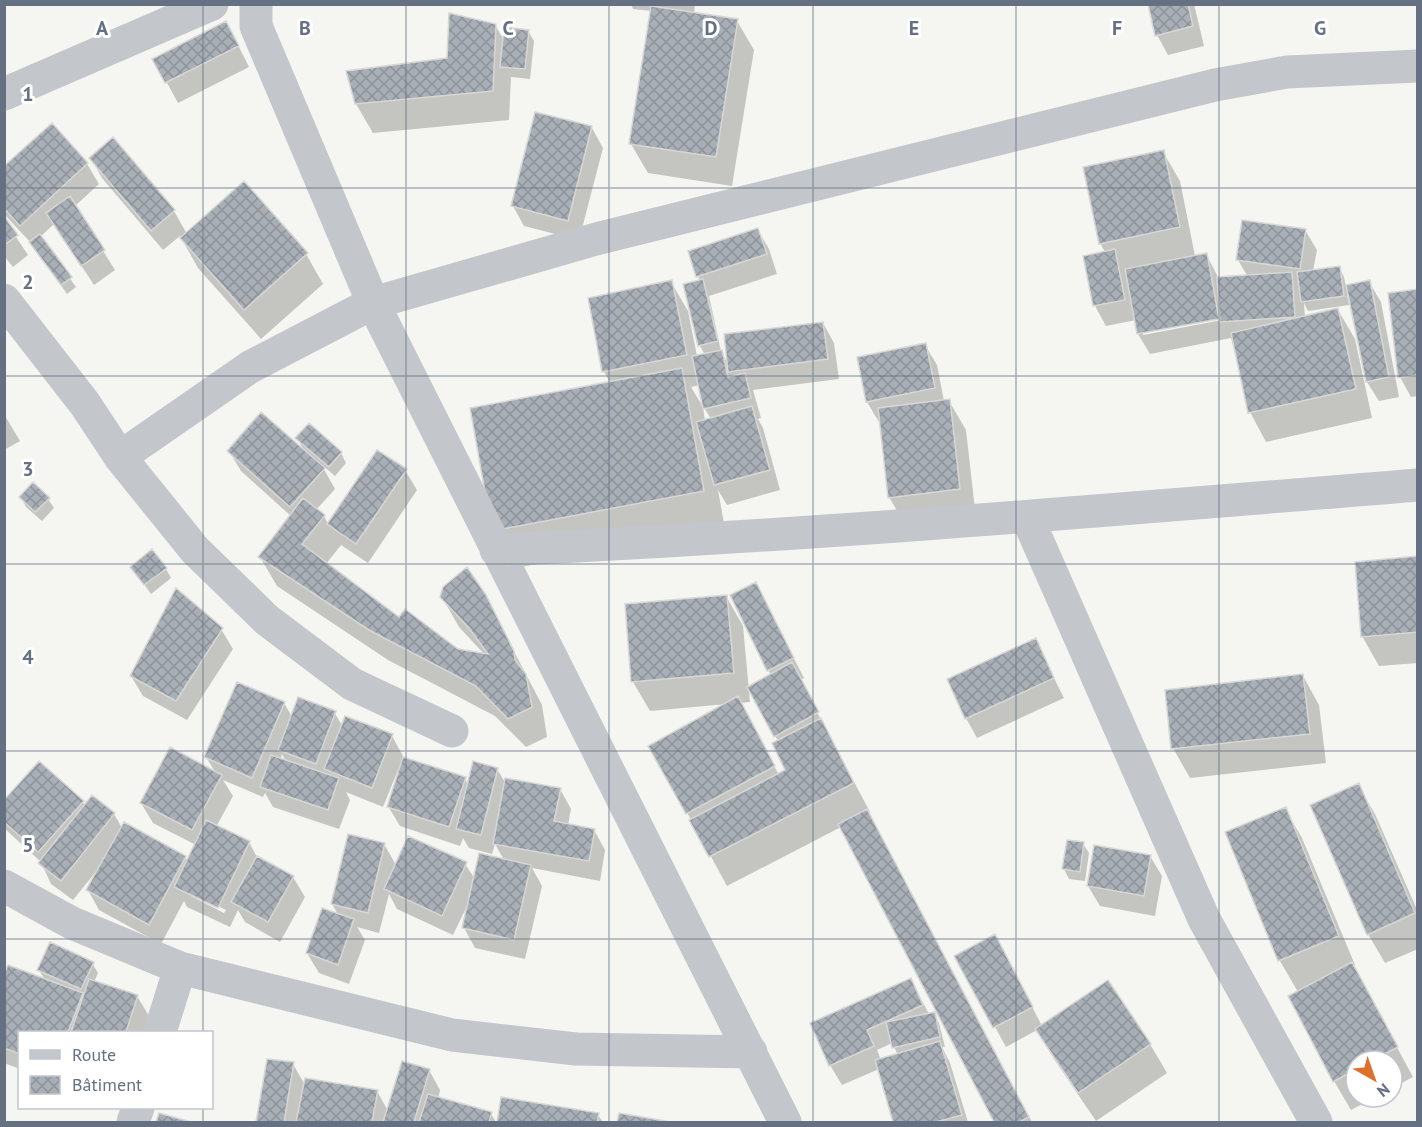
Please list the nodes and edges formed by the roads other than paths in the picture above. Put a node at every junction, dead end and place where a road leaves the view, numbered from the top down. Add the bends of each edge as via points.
1 (212, 4) edge
2 (256, 4) edge
3 (1418, 66) edge
4 (4, 94) edge
5 (4, 300) edge
6 (373, 303) junction
7 (120, 457) junction
8 (1418, 485) edge
9 (1027, 517) junction
10 (496, 550) junction
11 (452, 731) dead end
12 (4, 886) edge
13 (180, 968) junction
14 (160, 1031) edge
15 (751, 1052) junction
16 (785, 1122) edge
17 (1316, 1122) edge

1 - 4 street
2 - 6 street via 256,26
3 - 6 street via 1287,72 1215,85 596,239
5 - 7 street via 85,404
6 - 7 street via 250,367
6 - 10 street
7 - 11 street via 195,550 267,620 352,684
8 - 9 street
9 - 10 street
9 - 17 street via 1204,919
10 - 15 street
12 - 13 street via 72,923
13 - 14 street
13 - 15 street via 453,1035 576,1049
15 - 16 street

